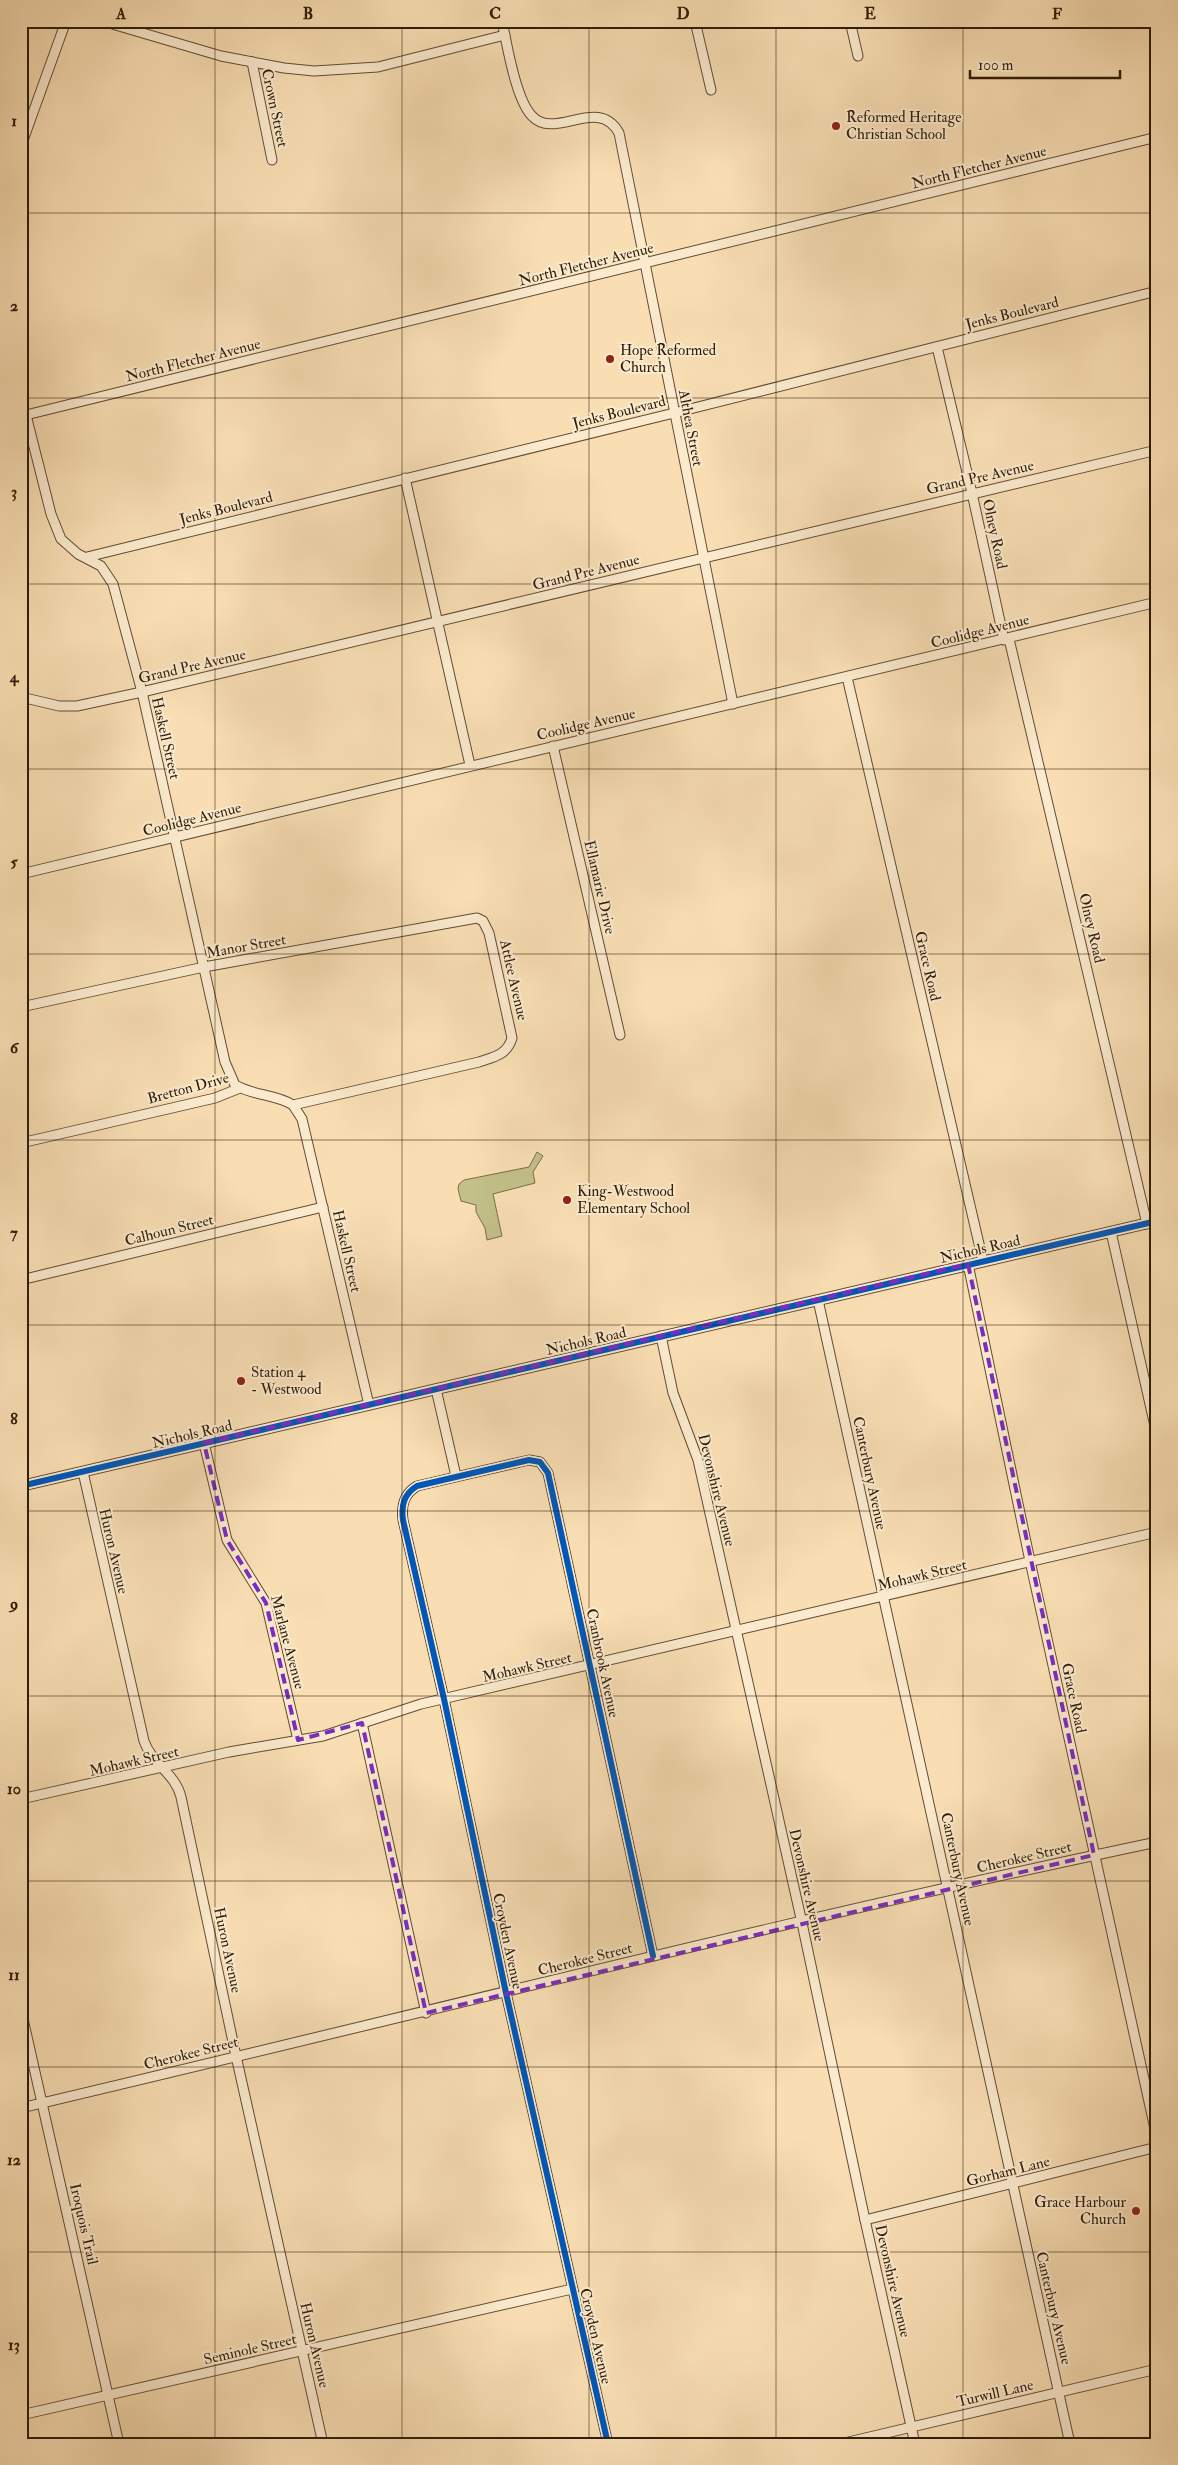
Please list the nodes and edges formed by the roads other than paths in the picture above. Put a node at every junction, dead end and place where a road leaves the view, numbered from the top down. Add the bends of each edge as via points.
1 (66, 21) edge
2 (102, 21) edge
3 (502, 21) edge
4 (695, 21) edge
5 (850, 21) edge
6 (505, 35) junction
7 (858, 56) dead end
8 (252, 62) junction
9 (712, 90) dead end
10 (1157, 137) edge
11 (21, 146) edge
12 (272, 160) dead end
13 (646, 264) junction
14 (1157, 291) edge
15 (937, 347) junction
16 (674, 413) junction
17 (24, 414) edge
18 (1157, 450) edge
19 (405, 478) junction
20 (972, 493) junction
21 (87, 557) junction
22 (702, 558) junction
23 (1157, 602) edge
24 (438, 622) junction
25 (1007, 639) junction
26 (847, 677) junction
27 (142, 692) junction
28 (21, 697) edge
29 (733, 704) junction
30 (553, 746) junction
31 (470, 765) junction
32 (174, 837) junction
33 (21, 874) edge
34 (477, 918) joint
35 (204, 968) junction
36 (21, 1007) edge
37 (620, 1035) dead end
38 (240, 1088) junction
39 (293, 1105) junction
40 (21, 1143) edge
41 (323, 1207) junction
42 (1152, 1222) edge
43 (1111, 1232) junction
44 (983, 1261) junction
45 (968, 1264) junction
46 (21, 1280) edge
47 (818, 1300) junction
48 (661, 1336) junction
49 (436, 1389) junction
50 (369, 1405) junction
51 (1157, 1435) edge
52 (204, 1443) junction
53 (83, 1472) junction
54 (456, 1476) junction
55 (21, 1486) edge
56 (1157, 1532) edge
57 (1030, 1562) junction
58 (883, 1597) junction
59 (735, 1630) junction
60 (591, 1665) junction
61 (444, 1699) junction
62 (362, 1723) junction
63 (298, 1740) junction
64 (164, 1768) junction
65 (21, 1799) edge
66 (1157, 1842) edge
67 (1094, 1855) junction
68 (948, 1889) junction
69 (802, 1923) junction
70 (653, 1956) junction
71 (506, 1993) junction
72 (21, 2010) edge
73 (426, 2013) junction
74 (236, 2056) junction
75 (42, 2103) junction
76 (21, 2108) edge
77 (1157, 2138) edge
78 (1157, 2147) edge
79 (1012, 2184) junction
80 (865, 2220) junction
81 (572, 2289) junction
82 (302, 2351) junction
83 (1157, 2369) edge
84 (1059, 2392) junction
85 (108, 2396) junction
86 (21, 2415) edge
87 (912, 2427) junction
88 (119, 2444) edge
89 (323, 2444) edge
90 (608, 2444) edge
91 (840, 2444) edge
92 (915, 2444) edge
93 (1070, 2444) edge

1 - 11 street
2 - 8 street, Crown Street via 194,50
3 - 6 street
4 - 9 street
5 - 7 street
6 - 8 street, Crown Street via 378,67 314,71
6 - 13 street, Althea Street via 520,92 533,118 551,123 602,117 615,127 624,148
8 - 12 street, Crown Street
10 - 13 street, North Fletcher Avenue
13 - 16 street, Althea Street
13 - 17 street, North Fletcher Avenue
14 - 15 street, Jenks Boulevard
15 - 16 street, Jenks Boulevard
15 - 20 street, Olney Road
16 - 19 street, Jenks Boulevard
16 - 22 street, Althea Street
17 - 21 street, Haskell Street via 61,539 78,554
18 - 20 street, Grand Pre Avenue
19 - 21 street, Jenks Boulevard
19 - 24 street
20 - 22 street, Grand Pre Avenue
20 - 25 street, Olney Road
21 - 27 street, Haskell Street via 101,566 113,584
22 - 24 street, Grand Pre Avenue
22 - 29 street, Althea Street
23 - 25 street, Coolidge Avenue
24 - 27 street, Grand Pre Avenue
24 - 31 street
25 - 26 street, Coolidge Avenue
25 - 42 street, Olney Road
26 - 29 street, Coolidge Avenue
26 - 44 street, Grace Road
27 - 28 street, Grand Pre Avenue via 77,706 59,706
27 - 32 street, Haskell Street
29 - 30 street, Coolidge Avenue
30 - 31 street, Coolidge Avenue
30 - 37 street, Ellamarie Drive
31 - 32 street, Coolidge Avenue
32 - 33 street, Coolidge Avenue
32 - 35 street, Haskell Street
34 - 35 street, Manor Street
34 - 39 street, Attlee Avenue via 483,921 489,932 512,1031 506,1051 479,1062
35 - 36 street, Manor Street
35 - 38 street, Haskell Street via 227,1072
38 - 39 street, Bretton Drive via 284,1099
38 - 40 street, Bretton Drive via 214,1098
39 - 41 street, Haskell Street via 302,1119
41 - 46 street, Calhoun Street
41 - 50 street, Haskell Street
42 - 43 street, Nichols Road
43 - 44 street, Nichols Road
43 - 51 street
44 - 45 street, Nichols Road
45 - 47 street, Nichols Road
45 - 57 street, Grace Road
47 - 48 street, Nichols Road
47 - 58 street, Canterbury Avenue
48 - 49 street, Nichols Road
48 - 59 street, Devonshire Avenue via 673,1393 698,1460
49 - 50 street, Nichols Road
49 - 54 street
50 - 52 street, Nichols Road
52 - 53 street, Nichols Road
52 - 63 street, Marlane Avenue via 227,1540 266,1603
53 - 55 street, Nichols Road
53 - 64 street, Huron Avenue via 140,1730 151,1755
54 - 60 street, Cranbrook Avenue via 529,1460 540,1462 544,1467
54 - 61 street, Croyden Avenue via 411,1490 404,1499 402,1511
56 - 57 street, Mohawk Street
57 - 58 street, Mohawk Street
57 - 67 street, Grace Road
58 - 59 street, Mohawk Street
58 - 68 street, Canterbury Avenue
59 - 60 street, Mohawk Street
59 - 69 street, Devonshire Avenue
60 - 61 street, Mohawk Street
60 - 70 street, Cranbrook Avenue
61 - 62 street, Mohawk Street
61 - 71 street, Croyden Avenue
62 - 63 street, Mohawk Street via 323,1736
62 - 73 street
63 - 64 street, Mohawk Street
64 - 65 street, Mohawk Street
64 - 74 street, Huron Avenue via 176,1780 182,1797
66 - 67 street, Cherokee Street
67 - 68 street, Cherokee Street
67 - 77 street, Grace Road
68 - 69 street, Cherokee Street
68 - 79 street, Canterbury Avenue
69 - 70 street, Cherokee Street
69 - 80 street, Devonshire Avenue
70 - 71 street, Cherokee Street
71 - 73 street, Cherokee Street
71 - 81 street, Croyden Avenue
72 - 75 street, Iroquois Trail
73 - 74 street, Cherokee Street
74 - 75 street, Cherokee Street
74 - 82 street, Huron Avenue
75 - 76 street, Cherokee Street
75 - 85 street, Iroquois Trail
78 - 79 street, Gorham Lane
79 - 80 street, Gorham Lane
79 - 84 street, Canterbury Avenue
80 - 87 street, Devonshire Avenue
81 - 82 street, Seminole Street
81 - 90 street, Croyden Avenue
82 - 85 street, Seminole Street
82 - 89 street, Huron Avenue
83 - 84 street, Turwill Lane
84 - 87 street, Turwill Lane
84 - 93 street, Canterbury Avenue
85 - 86 street, Seminole Street
85 - 88 street, Iroquois Trail
87 - 91 street, Turwill Lane
87 - 92 street, Devonshire Avenue

